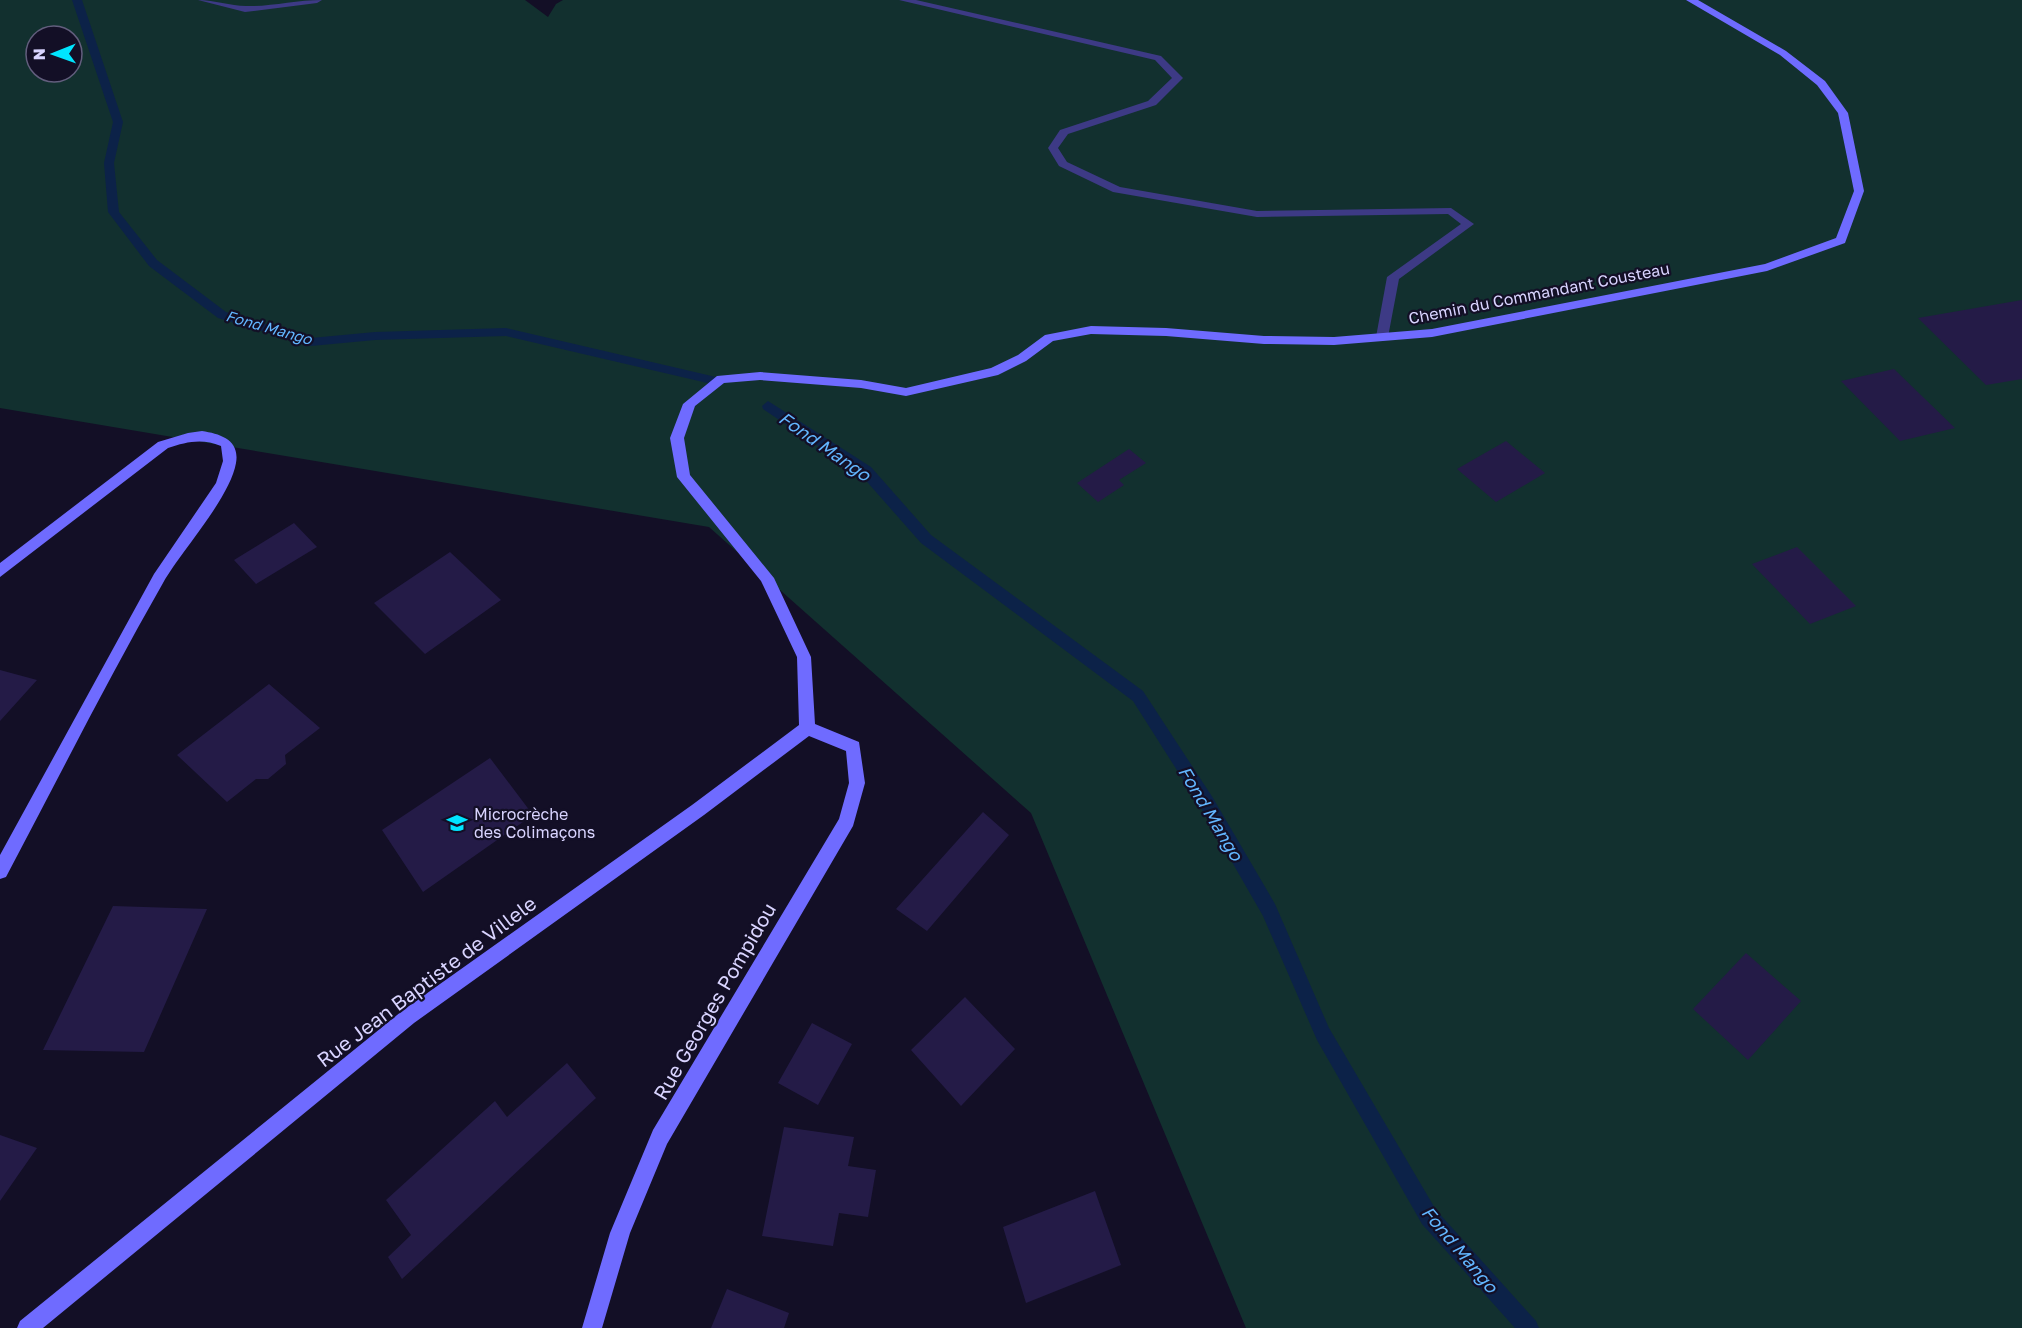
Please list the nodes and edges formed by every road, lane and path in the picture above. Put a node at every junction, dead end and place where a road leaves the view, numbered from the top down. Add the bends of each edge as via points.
1 (203, 0) edge
2 (317, 0) edge
3 (904, 0) edge
4 (1691, 0) edge
5 (1382, 337) junction
6 (0, 571) edge
7 (807, 728) junction
8 (0, 871) edge
9 (27, 1328) edge
10 (592, 1328) edge

1 - 2 lane via 245,9
3 - 5 lane via 1158,58 1178,78 1152,103 1064,132 1053,148 1063,164 1117,190 1257,214 1451,211 1468,224 1393,278
4 - 5 main road, Chemin du Commandant Cousteau via 1783,53 1821,83 1843,113 1859,191 1841,240 1767,267 1432,333
5 - 7 main road, Chemin du Commandant Cousteau via 1264,340 1091,330 1048,338 1022,358 994,372 906,392 861,384 760,376 721,379 689,404 677,438 684,477 767,578 804,657
6 - 8 main road via 163,445 188,436 210,435 227,443 230,461 222,484 159,578
7 - 9 main road, Rue Jean Baptiste de Villele via 408,1017
7 - 10 main road, Rue Georges Pompidou via 853,747 857,783 847,820 660,1137 620,1233

